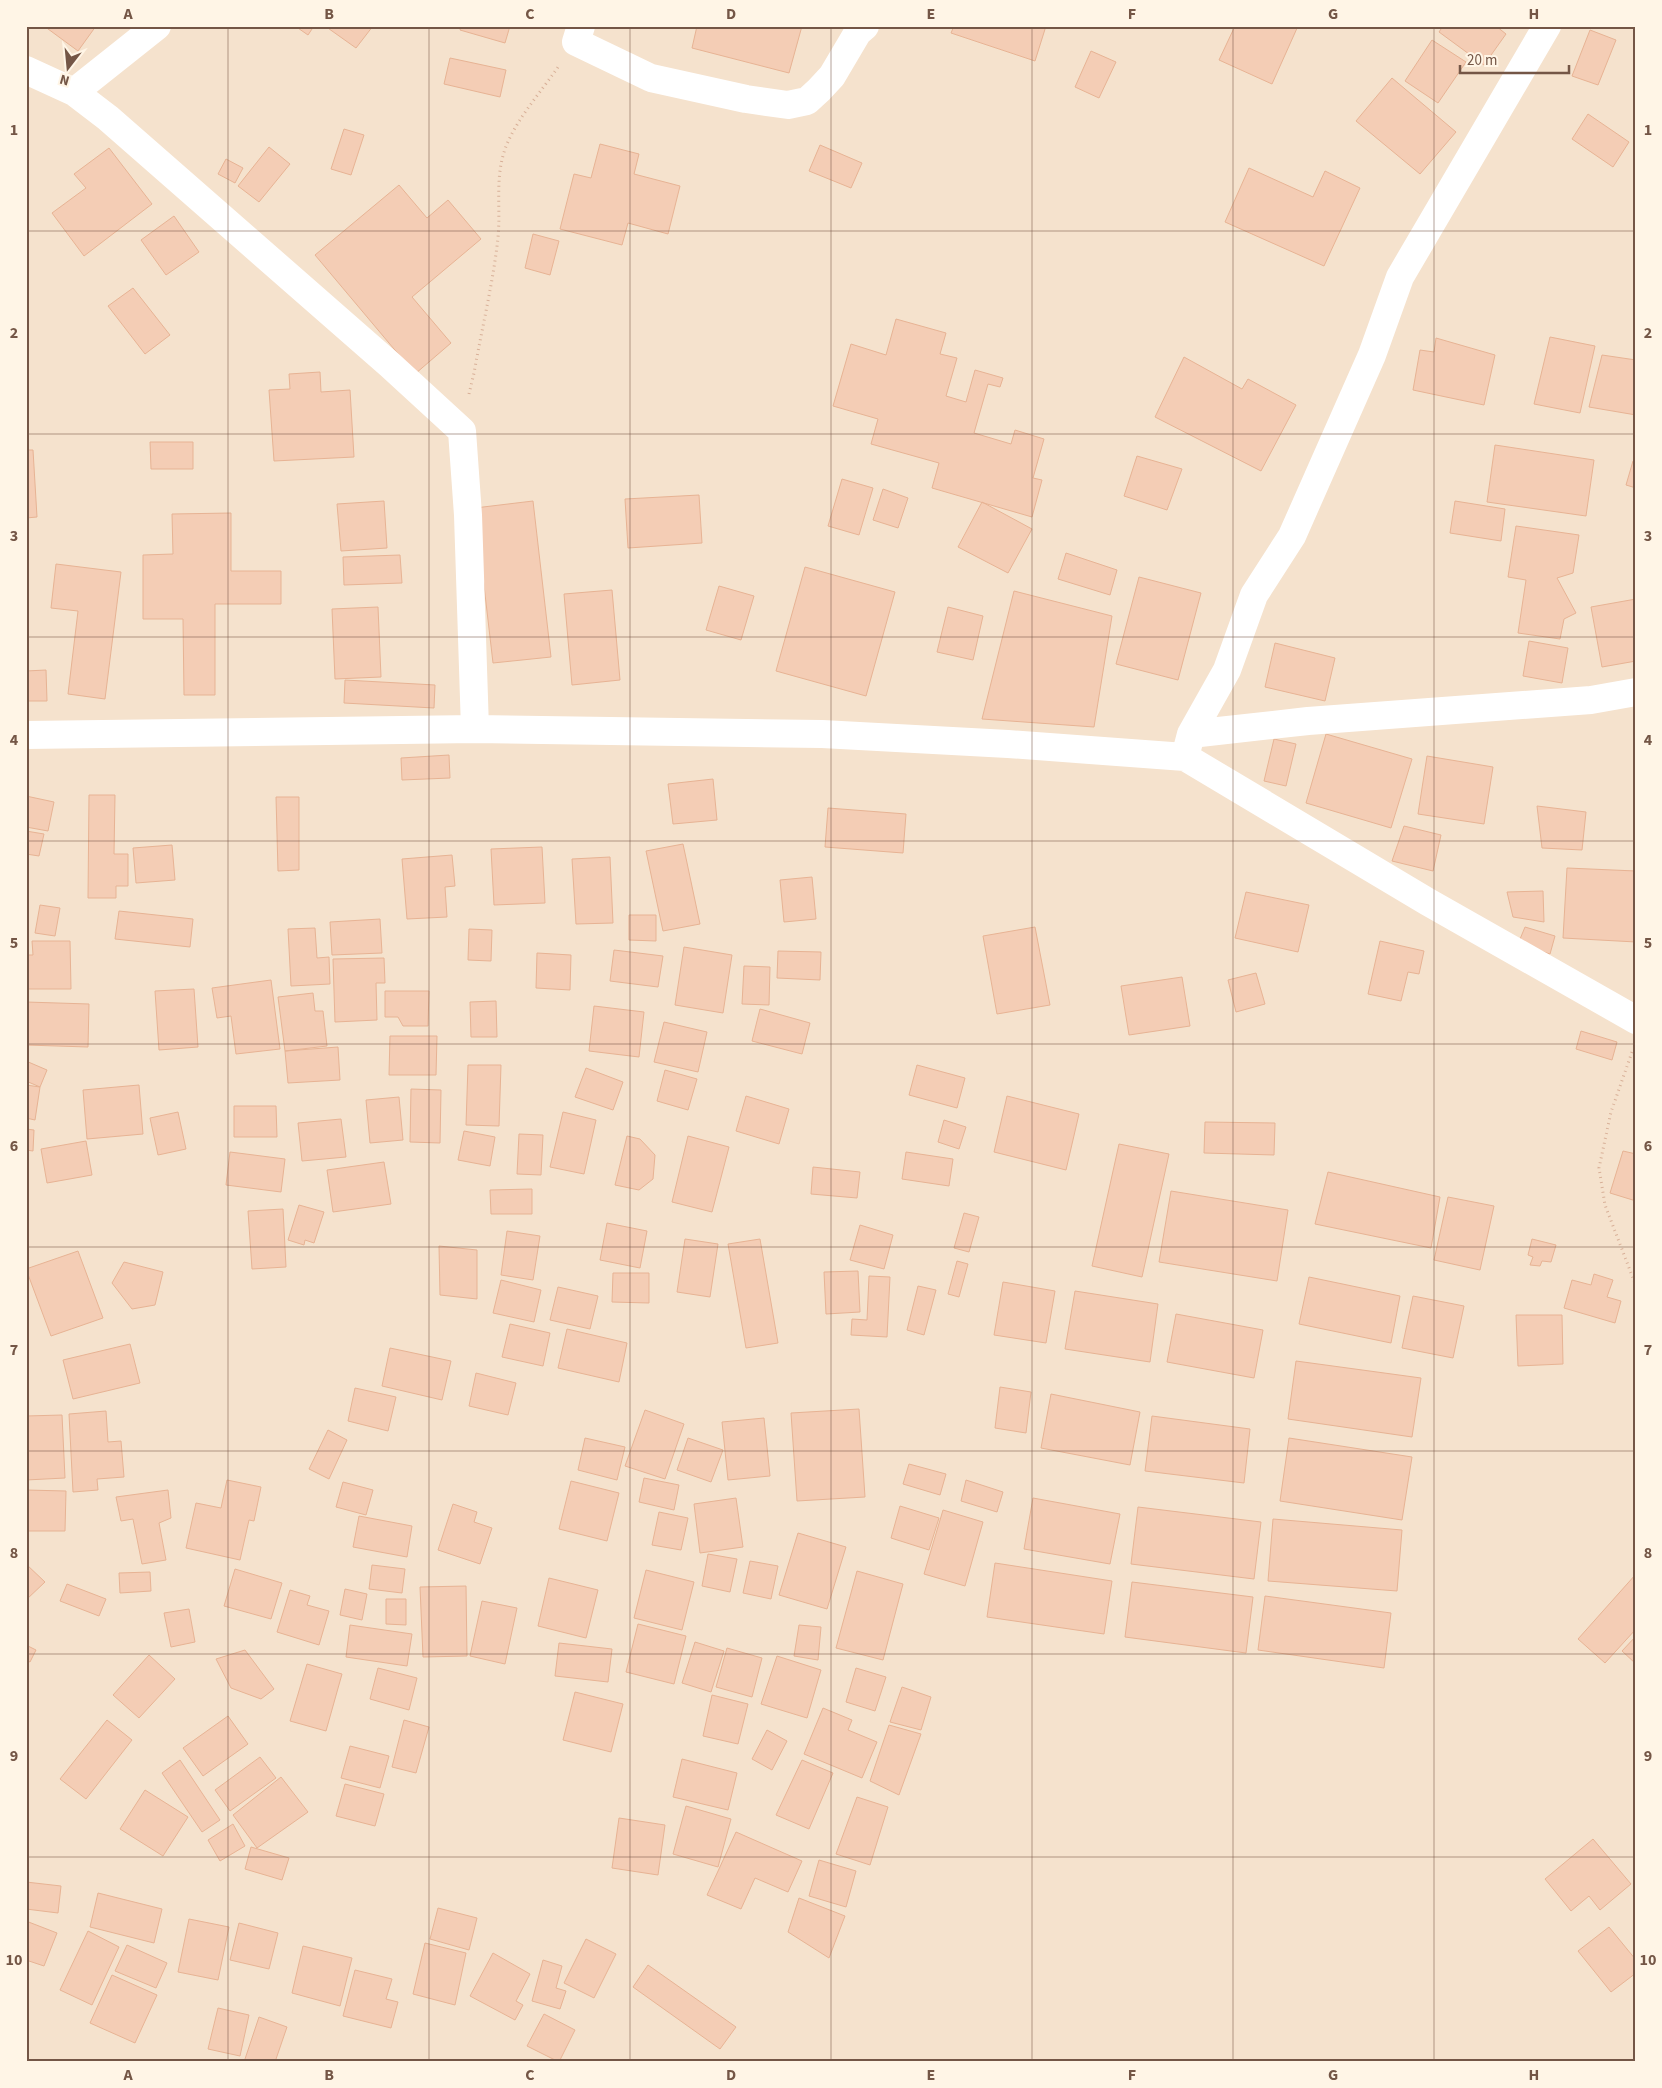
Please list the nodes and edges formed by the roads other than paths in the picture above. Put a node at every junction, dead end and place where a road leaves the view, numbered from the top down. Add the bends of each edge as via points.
1 (157, 26) edge
2 (865, 26) edge
3 (1547, 26) edge
4 (579, 34) edge
5 (31, 79) edge
6 (74, 92) junction
7 (1636, 692) edge
8 (474, 729) junction
9 (26, 735) edge
10 (1188, 746) junction
11 (1636, 1020) edge

1 - 6 street
2 - 4 street via 819,90 807,101 788,104 746,99 651,78
3 - 10 street via 1400,277 1372,355 1292,536 1254,595 1227,670
5 - 6 street
6 - 8 street via 261,251 462,431 468,515
7 - 10 street via 1591,700 1308,721
8 - 9 street
8 - 10 street via 822,734 1008,744
10 - 11 street via 1428,902

